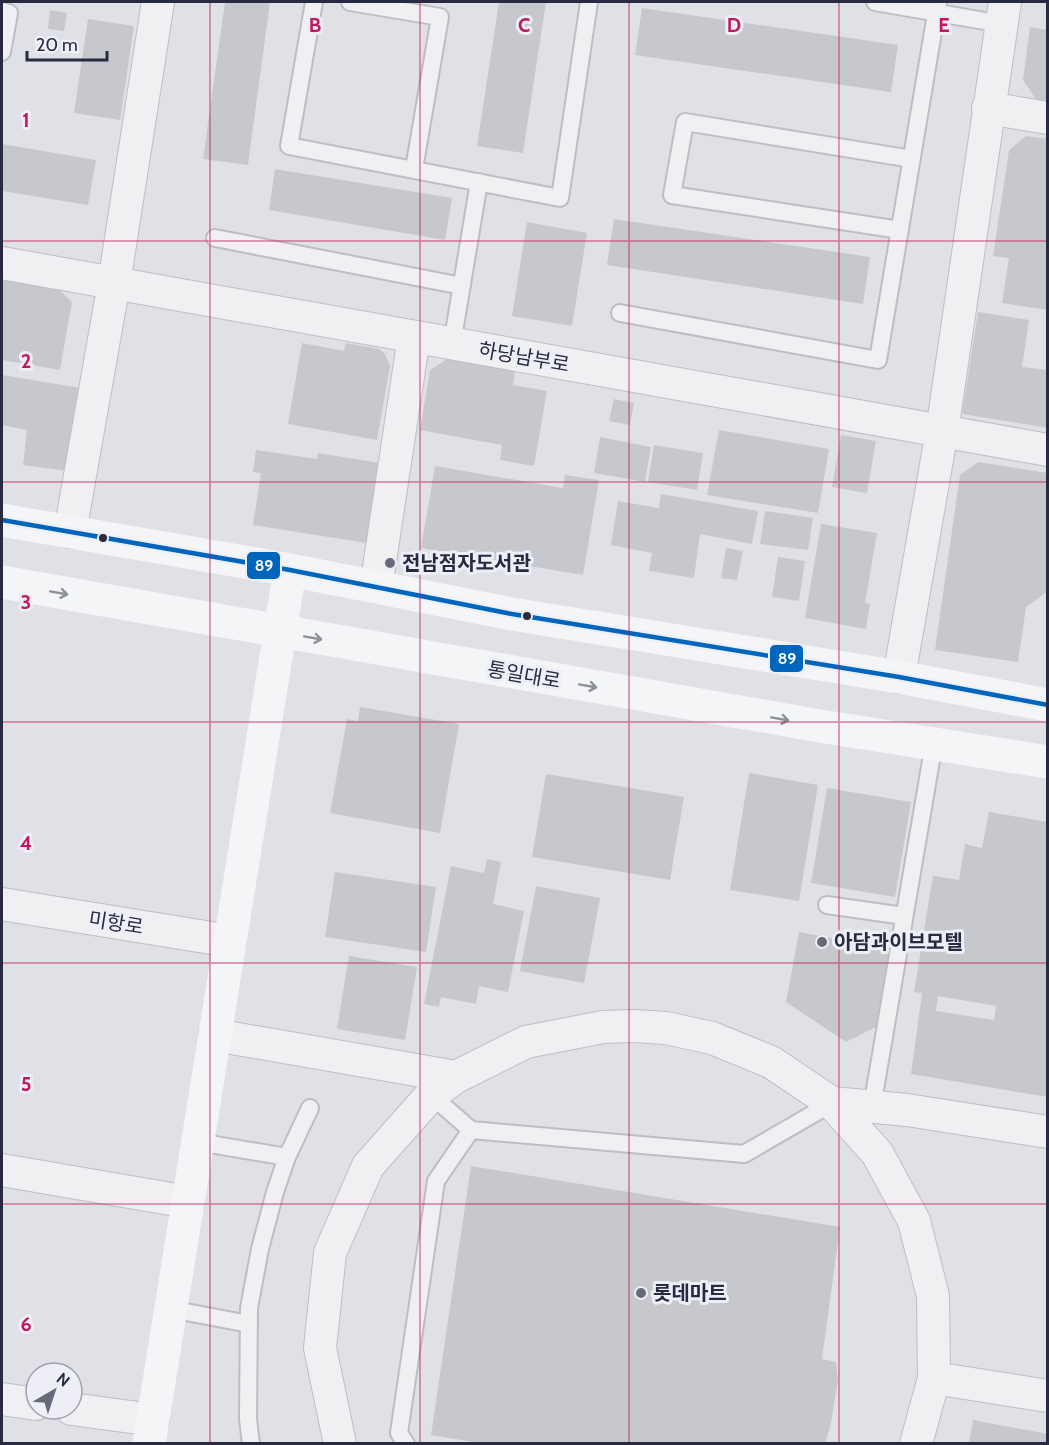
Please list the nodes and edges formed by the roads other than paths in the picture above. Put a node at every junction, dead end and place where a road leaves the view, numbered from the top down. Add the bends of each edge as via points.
1 (158, 2) edge
2 (314, 2) edge
3 (350, 2) edge
4 (589, 2) edge
5 (874, 2) edge
6 (938, 7) edge
7 (2, 11) edge
8 (1004, 13) edge
9 (2, 52) edge
10 (988, 108) junction
11 (1047, 118) edge
12 (912, 159) junction
13 (414, 169) junction
14 (479, 182) junction
15 (900, 230) junction
16 (215, 238) dead end
17 (2, 263) edge
18 (114, 283) junction
19 (462, 286) junction
20 (620, 313) dead end
21 (414, 337) junction
22 (452, 344) junction
23 (942, 431) junction
24 (1047, 450) edge
25 (2, 520) edge
26 (70, 532) junction
27 (290, 570) junction
28 (2, 582) edge
29 (376, 587) junction
30 (280, 632) junction
31 (899, 677) junction
32 (1047, 705) edge
33 (934, 743) junction
34 (1047, 762) edge
35 (2, 904) edge
36 (827, 905) dead end
37 (904, 916) junction
38 (230, 942) junction
39 (215, 1035) junction
40 (456, 1077) junction
41 (431, 1095) junction
42 (832, 1102) junction
43 (872, 1107) junction
44 (310, 1108) dead end
45 (471, 1130) junction
46 (1047, 1132) edge
47 (198, 1142) junction
48 (287, 1157) junction
49 (2, 1170) edge
50 (188, 1202) junction
51 (170, 1309) junction
52 (249, 1324) junction
53 (934, 1377) junction
54 (1047, 1396) edge
55 (2, 1399) edge
56 (24, 1402) edge
57 (84, 1412) edge
58 (151, 1432) edge
59 (251, 1443) edge
60 (340, 1443) edge
61 (405, 1443) edge
62 (916, 1443) edge

1 - 18 street
2 - 13 lane via 289,146
3 - 13 lane via 440,17
4 - 14 lane via 560,198
5 - 6 lane
6 - 8 lane
6 - 12 lane
7 - 9 lane via 9,13
8 - 10 street
10 - 11 street
10 - 23 street
12 - 15 lane
12 - 15 lane via 685,122 672,195
13 - 14 lane
14 - 19 lane
15 - 20 lane via 878,360
16 - 19 lane
17 - 18 street, 하당남부로
18 - 21 street, 하당남부로
18 - 26 street
19 - 22 lane
21 - 22 street, 하당남부로
21 - 29 street
22 - 23 street, 하당남부로
23 - 24 street, 하당남부로
23 - 31 street
25 - 26 street
26 - 27 street
27 - 29 street
27 - 30 street
28 -> 30 street, 통일대로
29 - 31 street via 512,614
30 -> 33 street, 통일대로
30 - 38 street
31 - 32 street
33 - 34 street, 통일대로
33 - 37 lane
35 - 38 street, 미항로
36 - 37 lane
37 - 43 lane
38 - 39 street
39 - 40 street
39 - 47 street
40 - 41 street
40 - 42 street via 526,1042 603,1027 666,1028 712,1038 771,1062
41 - 45 lane
41 - 60 street via 368,1166 330,1253 320,1348
42 - 43 street
42 - 45 lane via 744,1154
42 - 53 street via 877,1153 914,1221 933,1296
43 - 46 street
44 - 48 lane
45 - 61 lane via 436,1181 399,1433
47 - 48 lane
47 - 50 street
48 - 52 lane via 260,1249
49 - 50 street
50 - 51 street
51 - 52 lane
51 - 58 street
52 - 59 lane
53 - 54 street
53 - 62 street
55 - 56 street
57 - 58 street

